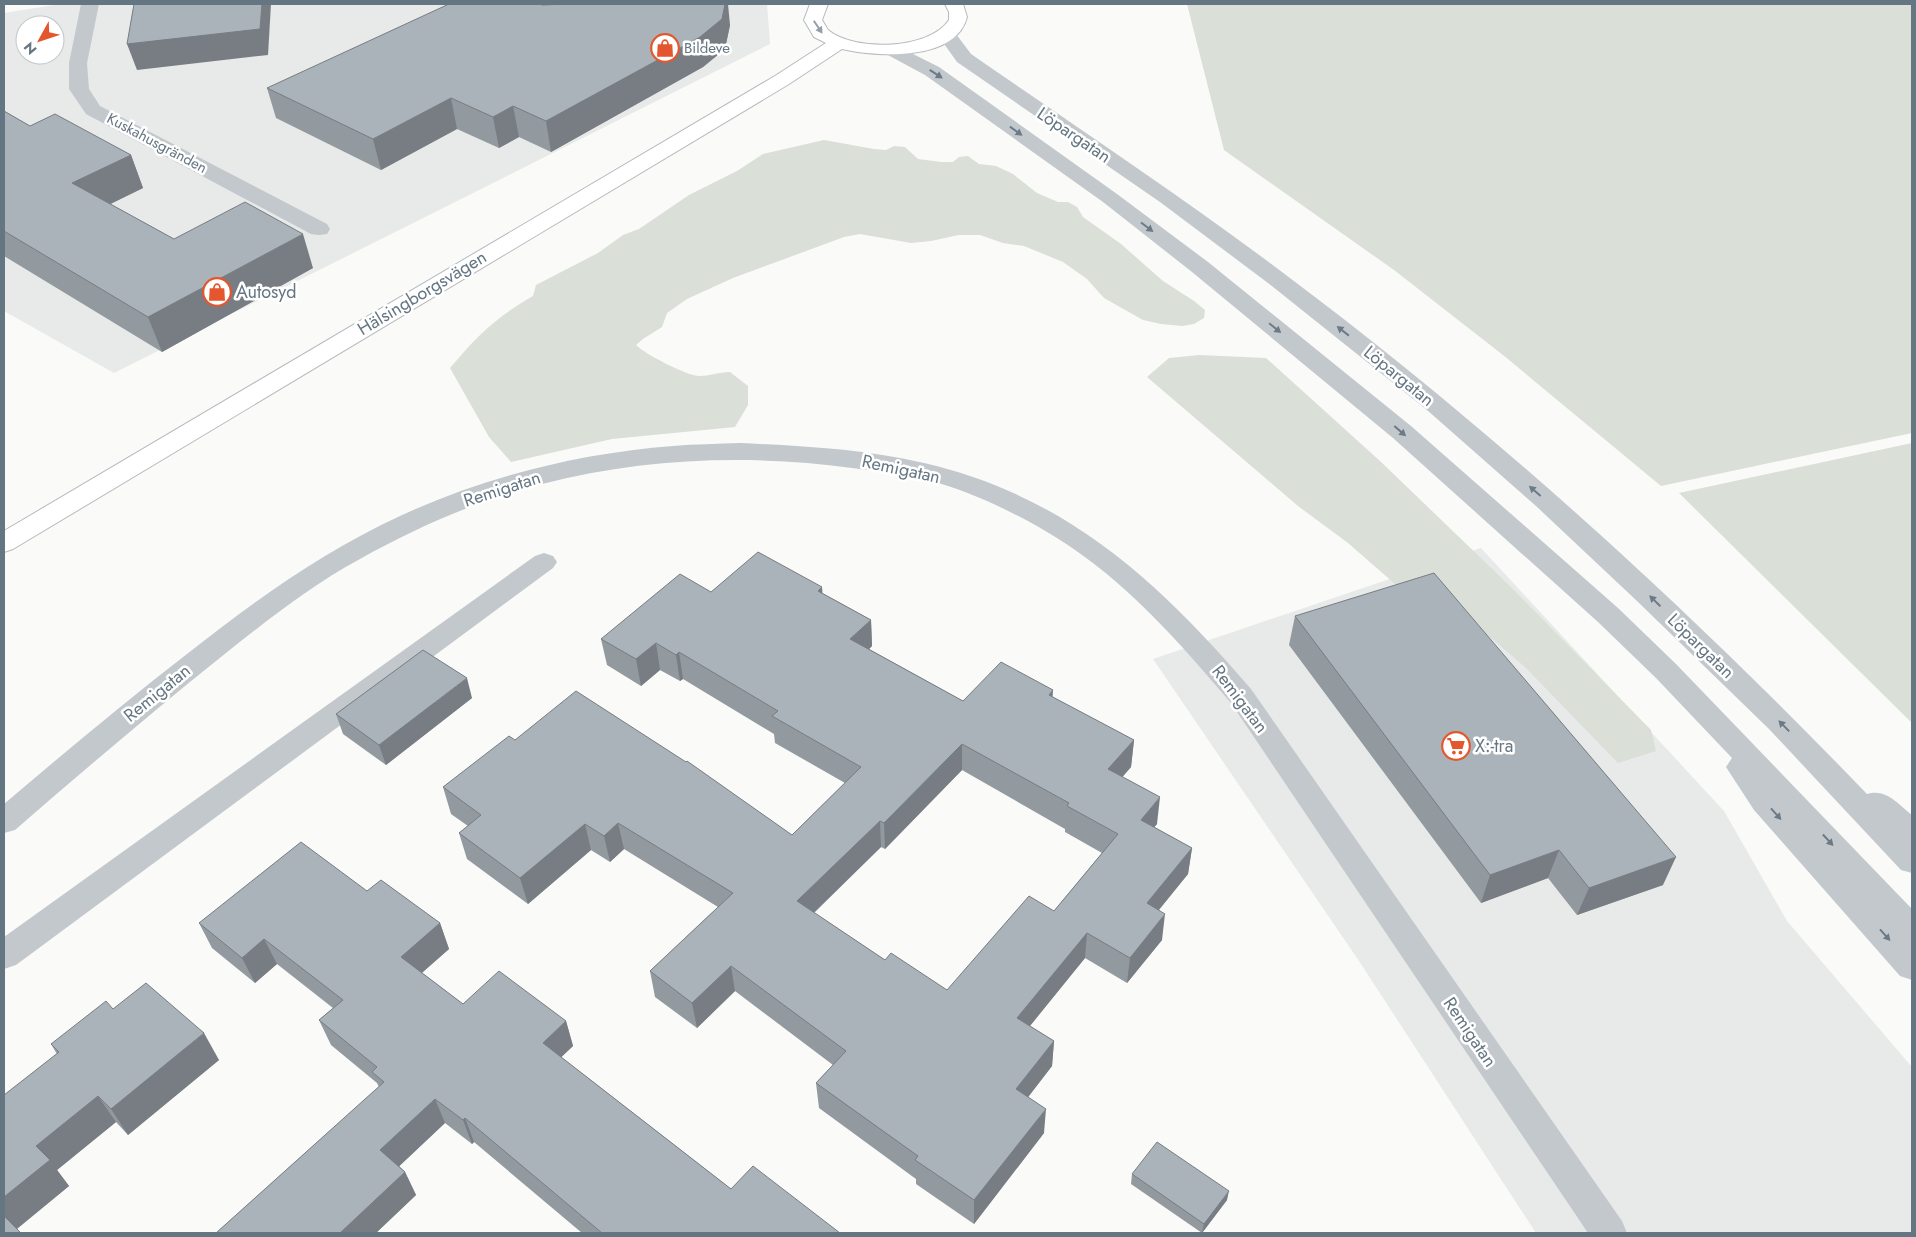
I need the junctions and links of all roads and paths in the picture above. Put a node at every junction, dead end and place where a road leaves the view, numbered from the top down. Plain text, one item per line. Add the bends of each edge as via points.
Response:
1 (90, 4) edge
2 (819, 4) edge
3 (954, 4) edge
4 (946, 34) junction
5 (838, 43) junction
6 (893, 50) junction
7 (319, 229) dead end
8 (4, 543) edge
9 (544, 562) dead end
10 (1698, 703) junction
11 (1818, 762) junction
12 (4, 821) edge
13 (1912, 832) edge
14 (1912, 861) edge
15 (1912, 930) edge
16 (4, 955) edge
17 (1912, 966) edge
18 (1608, 1233) edge

1 - 7 street, Kuskahusgränden via 78,63 79,89 93,110
2 -> 5 main road via 813,12 815,26
3 - 4 main road via 958,18
4 - 6 main road via 924,45
11 -> 4 street, Löpargatan via 1647,594 1436,405 1167,198 964,58
5 - 6 main road via 870,50
5 - 8 main road, Hälsingborgsvägen via 782,80
6 -> 10 street, Löpargatan via 932,71 1102,193 1298,346 1402,432 1608,615
9 - 16 street
10 -> 15 street, Löpargatan
10 -> 17 street, Löpargatan via 1765,802
11 - 13 street, Löpargatan
11 - 14 street, Löpargatan
12 - 18 street, Remigatan via 154,694 269,604 350,553 432,512 503,486 559,471 662,453 749,450 831,455 933,473 1041,517 1094,551 1142,588 1193,639 1241,696

